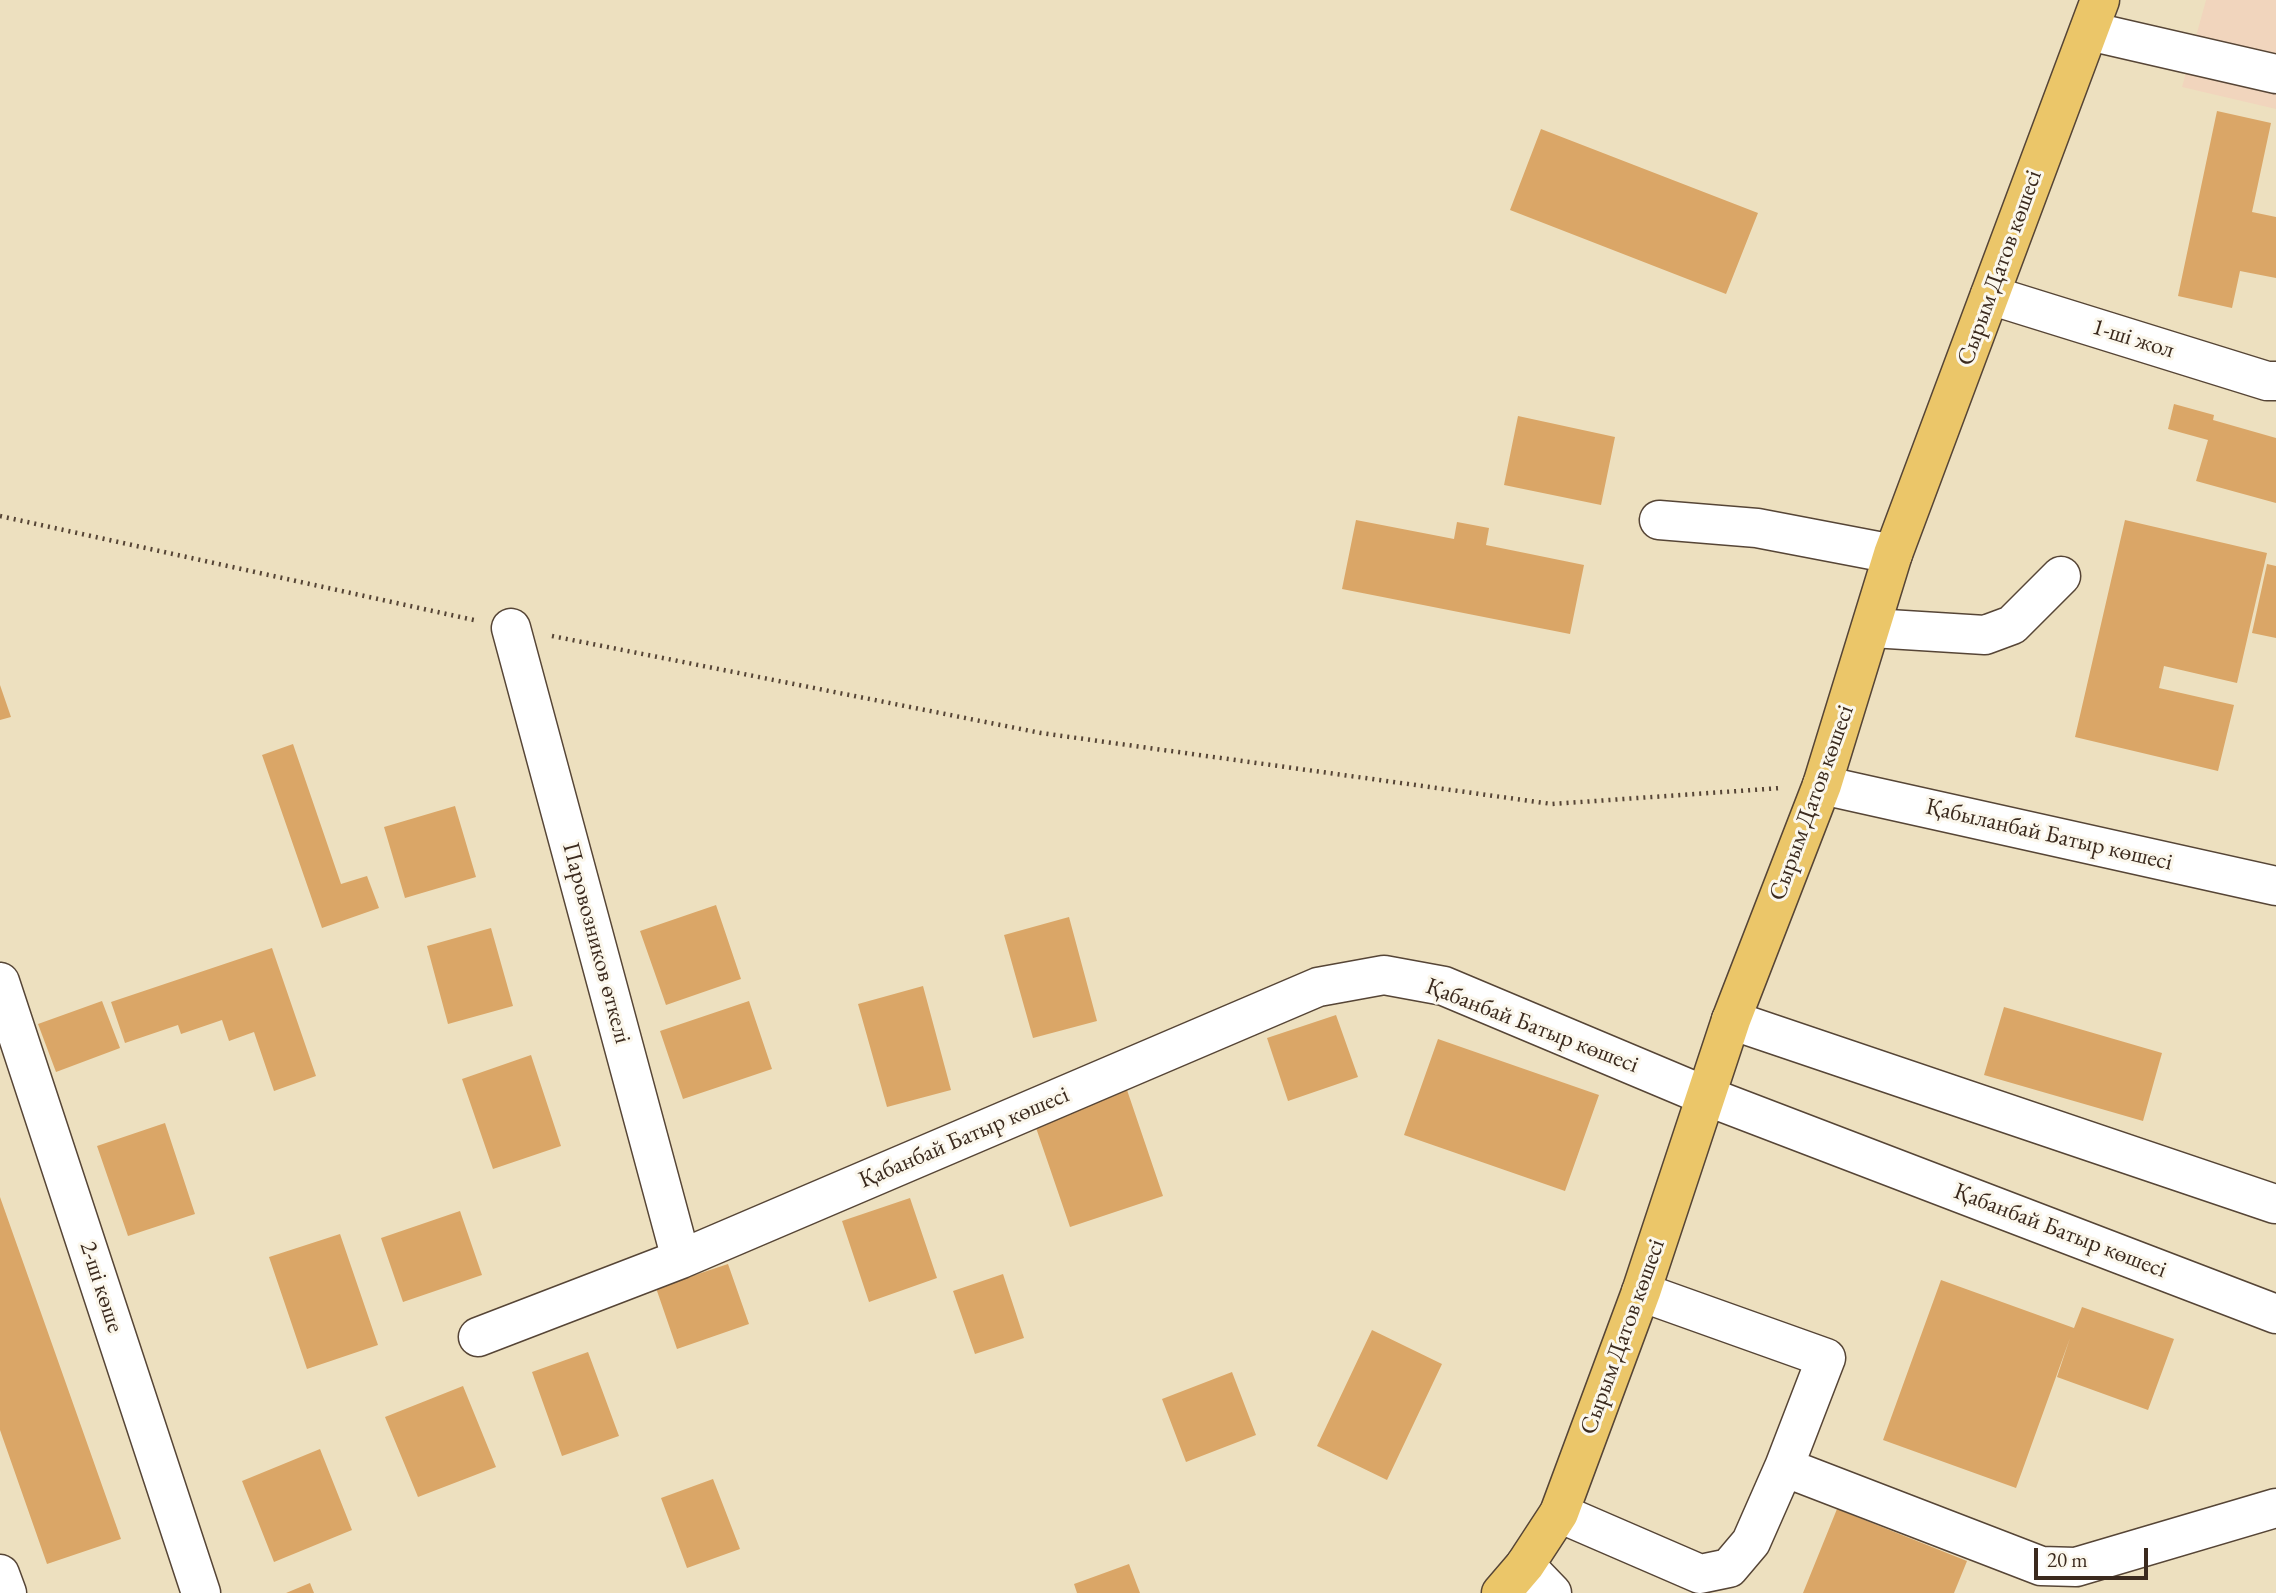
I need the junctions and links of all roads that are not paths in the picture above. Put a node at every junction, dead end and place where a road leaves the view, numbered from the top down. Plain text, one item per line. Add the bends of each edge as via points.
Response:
1 (2094, 15) edge
2 (2276, 74) edge
3 (1990, 295) junction
4 (2276, 382) edge
5 (1659, 520) dead end
6 (1893, 554) junction
7 (2061, 576) dead end
8 (511, 628) road end
9 (1872, 628) junction
10 (1822, 785) junction
11 (2276, 886) edge
12 (0, 982) edge
13 (1731, 1020) junction
14 (1706, 1096) junction
15 (2275, 1204) edge
16 (681, 1259) junction
17 (1641, 1292) junction
18 (2276, 1314) edge
19 (478, 1337) dead end
20 (1784, 1467) junction
21 (2276, 1508) edge
22 (1559, 1513) junction
23 (0, 1574) edge
24 (1513, 1579) edge
25 (193, 1591) edge
26 (7, 1593) edge
27 (1552, 1593) edge

1 - 2 street
1 - 3 main road, Сырым Датов көшесі
3 - 4 street, 1-ші жол
3 - 6 main road, Сырым Датов көшесі
5 - 6 street via 1757,527
6 - 9 main road, Сырым Датов көшесі
7 - 9 street via 2012,625 1985,635
8 - 16 street, Паровозников өткелі
9 - 10 main road, Сырым Датов көшесі
10 - 11 street, Қабыланбай Батыр көшесі
10 - 13 main road, Сырым Датов көшесі
12 - 25 street, 2-ші көше
13 - 14 main road, Сырым Датов көшесі
13 - 15 street
14 - 16 street, Қабанбай Батыр көшесі via 1444,986 1384,975 1318,986
14 - 17 main road, Сырым Датов көшесі
14 - 18 street, Қабанбай Батыр көшесі
16 - 19 street, Қабанбай Батыр көшесі
17 - 20 street via 1826,1358
17 - 22 main road, Сырым Датов көшесі
20 - 21 street via 2041,1566 2076,1567
20 - 22 street via 1751,1542 1729,1568 1700,1574
22 - 24 main road, Сырым Датов көшесі
23 - 26 street
24 - 27 street

